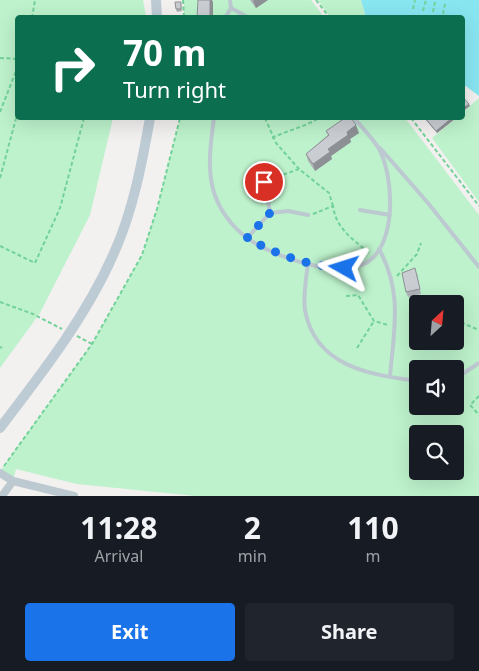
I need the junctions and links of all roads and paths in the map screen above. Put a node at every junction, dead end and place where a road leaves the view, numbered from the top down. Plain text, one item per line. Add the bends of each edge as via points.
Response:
1 (35, 0) edge
2 (156, 0) edge
3 (183, 0) edge
4 (230, 0) edge
5 (316, 0) edge
6 (415, 0) edge
7 (426, 0) edge
8 (435, 2) dead end
9 (445, 4) dead end
10 (231, 8) junction
11 (413, 9) dead end
12 (423, 10) dead end
13 (433, 12) dead end
14 (443, 14) dead end
15 (32, 15) edge
16 (157, 15) edge
17 (184, 15) edge
18 (227, 15) edge
19 (244, 15) edge
20 (328, 15) edge
21 (0, 58) edge
22 (15, 60) edge
23 (15, 74) edge
24 (0, 112) edge
25 (16, 120) edge
26 (83, 120) edge
27 (150, 120) edge
28 (179, 120) edge
29 (214, 120) edge
30 (265, 120) edge
31 (316, 120) edge
32 (356, 120) edge
33 (413, 120) edge
34 (272, 138) junction
35 (377, 146) junction
36 (299, 168) junction
37 (0, 177) edge
38 (264, 182) joint
39 (333, 206) junction
40 (479, 206) edge
41 (360, 210) dead end
42 (270, 213) junction
43 (308, 215) joint
44 (390, 215) junction
45 (247, 238) junction
46 (421, 244) dead end
47 (0, 246) edge
48 (379, 249) junction
49 (373, 256) junction
50 (308, 264) junction
51 (479, 267) edge
52 (392, 281) junction
53 (346, 296) dead end
54 (0, 302) edge
55 (374, 321) junction
56 (464, 324) edge
57 (395, 326) junction
58 (479, 330) edge
59 (70, 332) junction
60 (92, 344) junction
61 (357, 348) dead end
62 (479, 363) edge
63 (464, 373) edge
64 (390, 376) junction
65 (409, 379) edge
66 (479, 396) edge
67 (479, 415) edge
68 (0, 428) edge
69 (0, 472) edge
70 (14, 481) junction
71 (2, 496) edge
72 (74, 496) edge

1 - 15 path
2 - 16 street
3 - 17 path
4 - 10 lane
5 - 20 path
6 - 11 path
7 - 12 path
8 - 13 path
9 - 14 path
10 - 18 lane
10 - 19 lane
21 - 22 path
23 - 24 path
25 - 37 path
26 - 47 path via 60,208 35,263
27 - 59 street via 135,191 114,252
28 - 60 path via 142,255
29 - 45 lane via 210,168 213,190 228,219
30 - 34 path
31 - 34 path
32 - 35 lane
33 - 40 path
34 - 36 path
35 - 44 lane via 390,181
35 - 51 lane
36 - 38 path
36 - 39 path via 329,193
38 - 42 lane
39 - 43 path
39 - 49 path via 340,228
41 - 44 lane
42 - 43 lane via 288,211
42 - 45 lane
44 - 48 lane
45 - 50 lane
46 - 52 path
48 - 49 lane
48 - 52 lane
49 - 50 lane via 353,267
50 - 64 lane via 306,311 322,346 351,368
52 - 57 lane
53 - 55 path via 358,295
54 - 59 path
55 - 57 path
55 - 61 path
56 - 58 path
57 - 64 lane
59 - 60 path
59 - 68 street
60 - 69 path
62 - 63 lane
64 - 65 lane
66 - 67 path via 470,405
69 - 70 street
70 - 71 street
70 - 72 street

